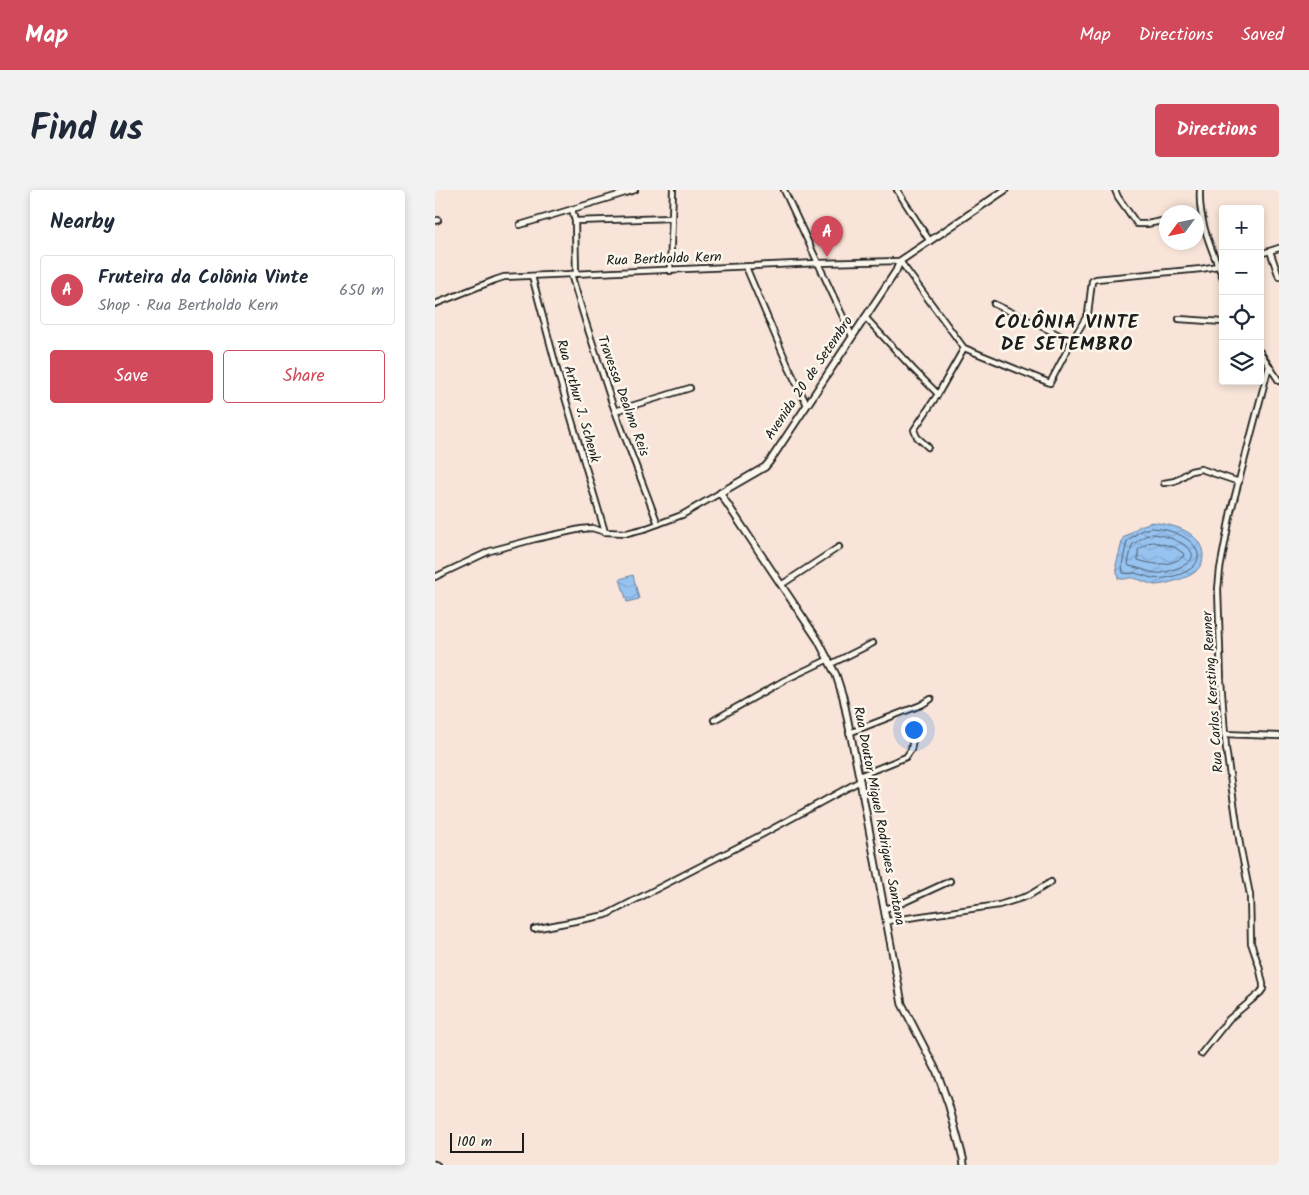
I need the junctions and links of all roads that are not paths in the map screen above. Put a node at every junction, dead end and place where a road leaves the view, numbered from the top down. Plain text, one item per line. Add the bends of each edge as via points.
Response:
1 (635, 190) edge
2 (673, 190) edge
3 (784, 190) edge
4 (897, 190) edge
5 (1005, 190) edge
6 (1115, 190) edge
7 (1200, 190) edge
8 (1199, 205) edge
9 (573, 209) junction
10 (672, 218) junction
11 (575, 221) junction
12 (1159, 222) edge
13 (520, 225) dead end
14 (1204, 226) edge
15 (929, 240) junction
16 (1279, 248) edge
17 (1270, 251) junction
18 (1264, 253) edge
19 (900, 261) junction
20 (1219, 261) edge
21 (818, 263) junction
22 (1219, 266) edge
23 (745, 267) junction
24 (670, 271) junction
25 (574, 274) junction
26 (532, 276) junction
27 (1279, 277) edge
28 (435, 304) edge
29 (994, 304) dead end
30 (865, 317) junction
31 (1179, 319) dead end
32 (1219, 322) edge
33 (852, 336) junction
34 (1072, 341) junction
35 (964, 348) junction
36 (1264, 358) edge
37 (1269, 366) junction
38 (1279, 381) edge
39 (690, 388) dead end
40 (938, 394) junction
41 (807, 405) junction
42 (615, 411) junction
43 (928, 447) dead end
44 (1239, 482) junction
45 (1164, 484) dead end
46 (720, 493) junction
47 (658, 524) junction
48 (605, 532) junction
49 (839, 547) dead end
50 (435, 577) edge
51 (781, 585) junction
52 (873, 643) dead end
53 (830, 662) junction
54 (931, 699) dead end
55 (714, 720) dead end
56 (849, 733) junction
57 (1224, 734) junction
58 (1279, 736) edge
59 (913, 739) dead end
60 (859, 779) junction
61 (949, 881) dead end
62 (1051, 882) dead end
63 (884, 909) junction
64 (887, 922) junction
65 (534, 930) dead end
66 (1201, 1054) dead end
67 (964, 1165) edge

1 - 9 street
2 - 10 street
3 - 21 street
4 - 15 street
5 - 15 street, Avenida 20 de Setembro
6 - 12 street via 1134,222 1141,225
7 - 8 street
9 - 11 street, Travessa Dealmo Reis
9 - 13 street
10 - 11 street
10 - 24 street
11 - 25 street, Travessa Dealmo Reis
14 - 20 street
15 - 19 street, Avenida 20 de Setembro
16 - 17 street
17 - 18 street
17 - 27 street
19 - 21 street, Rua Bertholdo Kern
19 - 30 street, Avenida 20 de Setembro
19 - 35 street
21 - 23 street, Rua Bertholdo Kern
21 - 33 street
22 - 34 street via 1098,279 1091,283 1088,314
23 - 24 street, Rua Bertholdo Kern
23 - 41 street
24 - 25 street, Rua Bertholdo Kern
25 - 26 street, Rua Bertholdo Kern
25 - 42 street, Travessa Dealmo Reis via 587,329
26 - 28 street, Rua Bertholdo Kern via 495,280
26 - 48 street, Rua Arthur J. Schenk
29 - 34 street
30 - 33 street, Avenida 20 de Setembro
30 - 40 street
31 - 32 street
33 - 41 street, Avenida 20 de Setembro
34 - 35 street via 1048,383
35 - 40 street
36 - 37 street
37 - 38 street
37 - 44 street, Rua Carlos Kersting Renner
39 - 42 street
40 - 43 street via 914,430
41 - 46 street, Avenida 20 de Setembro via 765,467
42 - 47 street, Travessa Dealmo Reis
44 - 45 street via 1196,469
44 - 57 street, Rua Carlos Kersting Renner via 1225,538 1219,590
46 - 47 street, Avenida 20 de Setembro via 682,515
46 - 51 street, Rua Doutor Miguel Rodrigues Santana
47 - 48 street, Avenida 20 de Setembro via 627,533
48 - 50 street, Avenida 20 de Setembro via 581,529 510,544
49 - 51 street
51 - 53 street, Rua Doutor Miguel Rodrigues Santana
52 - 53 street
53 - 55 street via 785,680
53 - 56 street, Rua Doutor Miguel Rodrigues Santana via 843,697
54 - 56 street
56 - 60 street, Rua Doutor Miguel Rodrigues Santana
57 - 58 street
57 - 66 street, Rua Carlos Kersting Renner via 1250,895 1251,943 1263,989 1229,1019
59 - 60 street via 906,757
60 - 63 street, Rua Doutor Miguel Rodrigues Santana
60 - 65 street via 761,835 606,915
61 - 63 street
62 - 64 street via 1028,896 999,905
63 - 64 street, Rua Doutor Miguel Rodrigues Santana
64 - 67 street, Rua Doutor Miguel Rodrigues Santana via 902,1004 937,1072

